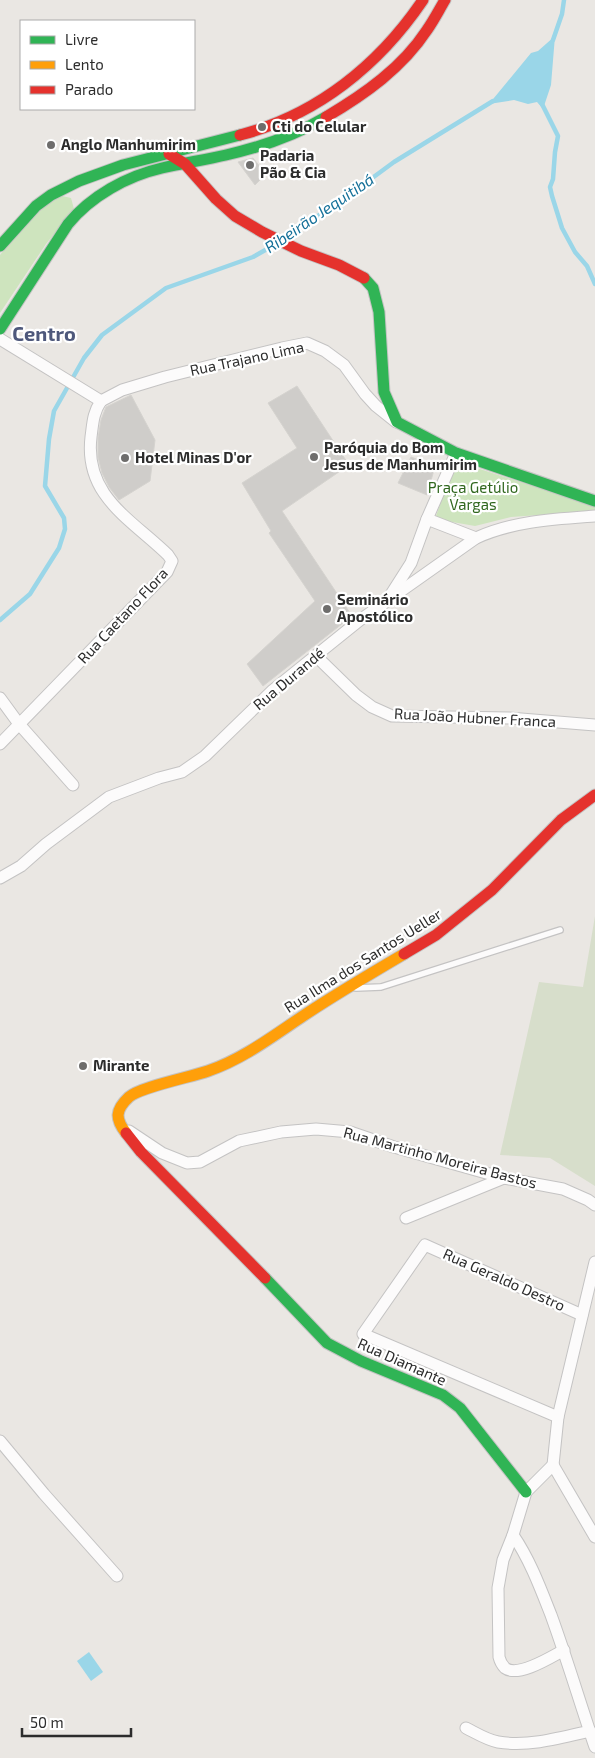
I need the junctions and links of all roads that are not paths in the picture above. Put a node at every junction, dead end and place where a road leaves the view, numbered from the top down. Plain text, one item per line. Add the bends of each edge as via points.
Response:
1 (423, 0) edge
2 (445, 0) edge
3 (370, 64) junction
4 (382, 80) junction
5 (168, 154) junction
6 (185, 164) junction
7 (60, 191) junction
8 (78, 213) junction
9 (0, 246) edge
10 (0, 329) edge
11 (0, 340) edge
12 (97, 398) junction
13 (397, 422) junction
14 (456, 453) junction
15 (595, 501) edge
16 (595, 516) edge
17 (427, 519) junction
18 (476, 538) junction
19 (387, 600) junction
20 (316, 656) junction
21 (0, 698) edge
22 (19, 724) junction
23 (595, 724) edge
24 (0, 744) edge
25 (73, 786) dead end
26 (595, 795) edge
27 (0, 878) edge
28 (560, 930) dead end
29 (346, 988) junction
30 (119, 1124) junction
31 (504, 1178) junction
32 (595, 1205) edge
33 (406, 1218) dead end
34 (595, 1262) edge
35 (582, 1315) junction
36 (558, 1417) junction
37 (0, 1441) edge
38 (553, 1465) junction
39 (526, 1492) junction
40 (513, 1535) junction
41 (595, 1537) edge
42 (117, 1576) dead end
43 (564, 1650) junction
44 (466, 1728) dead end
45 (590, 1732) junction
46 (595, 1747) edge

1 - 3 street
2 - 4 street via 404,58
3 - 4 street
3 - 5 street via 335,93 282,120
4 - 6 street via 344,108 272,143
5 - 6 street
5 - 7 street via 139,160
6 - 8 street via 119,184
6 - 13 street via 223,207 262,232 364,278 373,288 379,312 384,392
7 - 8 street via 67,191 76,198
7 - 9 street via 34,207
8 - 10 street via 54,244
11 - 12 street
12 - 13 street, Rua Trajano Lima via 165,377 307,343 344,365 376,406
12 - 22 street, Rua Caetano Flora via 90,443 97,482 108,501 172,561 168,572
13 - 14 street
14 - 15 street
14 - 17 street
16 - 18 street, Rua Durandé via 510,526
17 - 18 street
17 - 19 street via 411,563
18 - 19 street, Rua Durandé
19 - 20 street, Rua Durandé
20 - 23 street, Rua João Hubner Franca via 356,695 392,716 508,718
20 - 27 street, Rua Durandé via 273,690 205,756 182,772 109,797 21,866
21 - 22 street
22 - 24 street, Rua Caetano Flora
22 - 25 street
26 - 29 street, Rua Ilma dos Santos Ueller via 561,820 492,890 436,936
28 - 29 lane via 381,987
29 - 30 street, Rua Ilma dos Santos Ueller via 238,1059 130,1096 121,1106
30 - 31 street, Rua Martinho Moreira Bastos via 162,1153 187,1163 200,1162 239,1141 316,1129 350,1132
30 - 39 street, Rua Diamante via 141,1152 327,1343 442,1395 460,1408
31 - 32 street, Rua Martinho Moreira Bastos via 563,1189
31 - 33 street
34 - 35 street
35 - 36 street
35 - 36 street, Rua Geraldo Destro via 425,1246 363,1334
36 - 38 street
37 - 42 street
38 - 39 street
38 - 41 street
39 - 40 street
40 - 43 street via 538,1580
40 - 43 street via 503,1560 498,1588 499,1657 504,1667 511,1671 523,1670
43 - 45 street
44 - 45 street via 496,1742 516,1743
45 - 46 street

